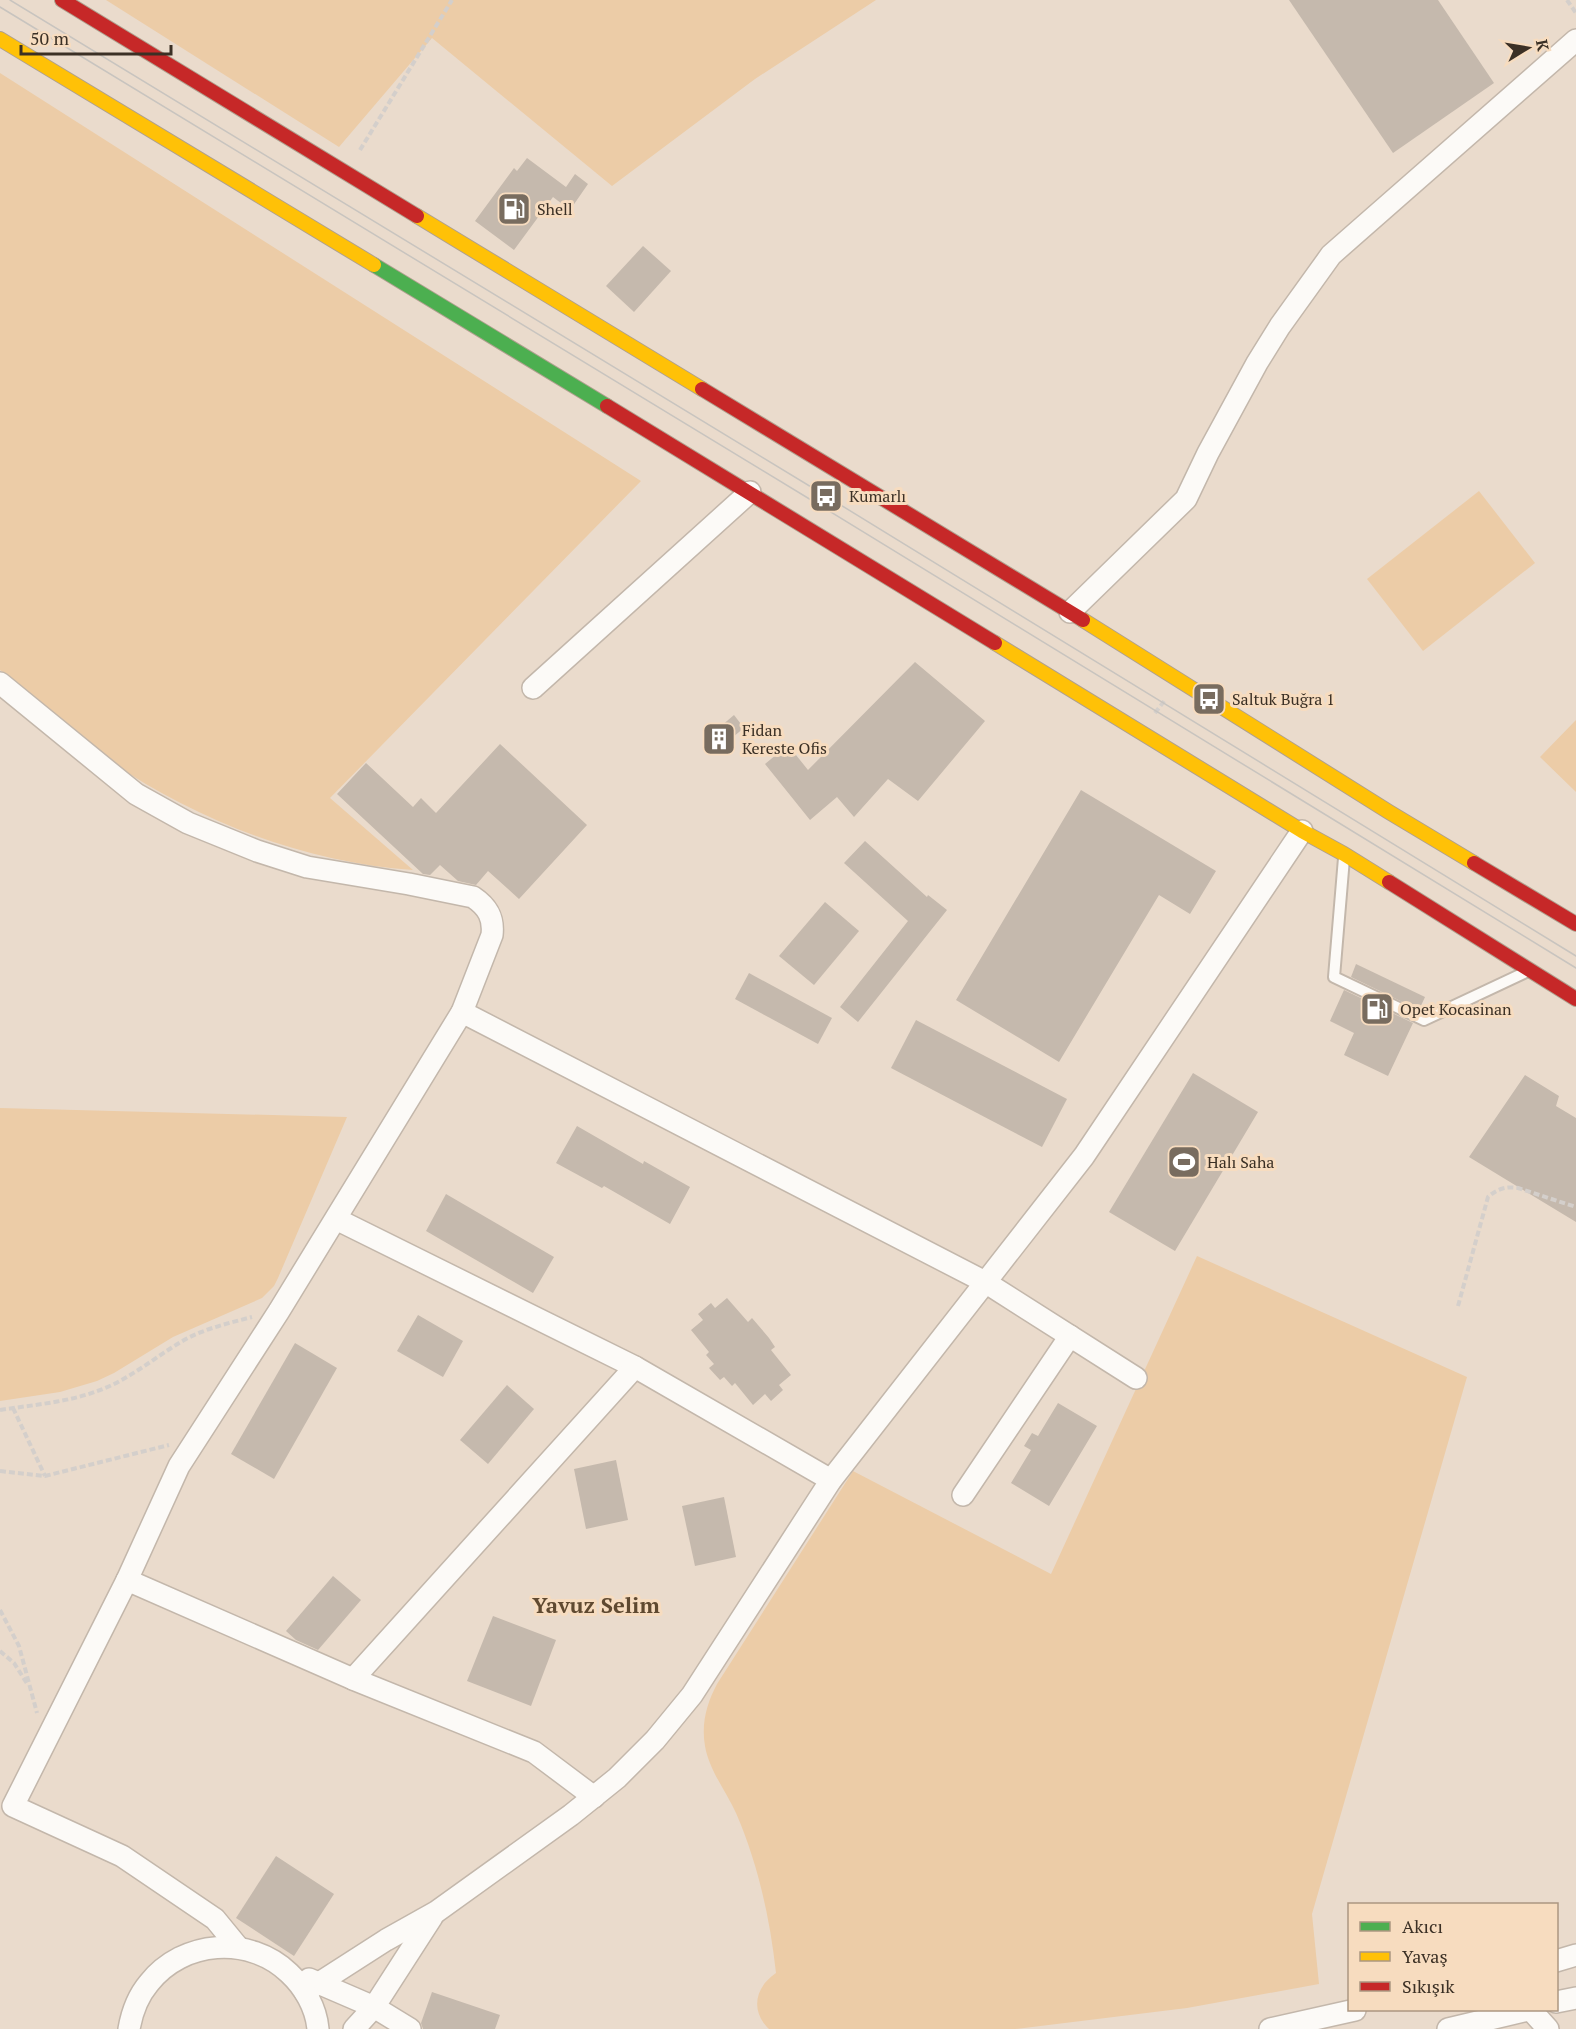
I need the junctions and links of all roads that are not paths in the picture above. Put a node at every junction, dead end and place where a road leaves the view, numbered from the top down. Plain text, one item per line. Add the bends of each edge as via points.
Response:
1 (62, 0) edge
2 (0, 39) edge
3 (1576, 40) edge
4 (750, 492) junction
5 (1071, 612) junction
6 (0, 683) edge
7 (533, 688) dead end
8 (1302, 831) junction
9 (1344, 854) junction
10 (1576, 924) edge
11 (1530, 971) junction
12 (1576, 999) edge
13 (462, 1012) junction
14 (336, 1219) junction
15 (985, 1282) junction
16 (1070, 1336) junction
17 (636, 1367) junction
18 (1136, 1378) dead end
19 (831, 1480) junction
20 (963, 1495) dead end
21 (127, 1580) junction
22 (354, 1679) junction
23 (594, 1797) junction
24 (436, 1912) junction
25 (238, 1947) junction
26 (1576, 1955) edge
27 (1558, 1961) edge
28 (312, 1988) junction
29 (1576, 1998) edge
30 (1558, 2002) edge
31 (374, 2007) junction
32 (1351, 2011) edge
33 (1525, 2011) edge
34 (1530, 2011) edge
35 (129, 2029) edge
36 (318, 2029) edge
37 (354, 2029) edge
38 (410, 2029) edge
39 (1270, 2029) edge
40 (1448, 2029) edge
41 (1548, 2029) edge

1 - 5 highway
2 - 4 highway
3 - 5 street via 1332,255 1257,363 1186,499
4 - 7 street
4 - 8 highway
5 - 10 highway via 1389,812
6 - 13 street via 136,794 188,823 307,867 463,894 482,903 491,918 492,935
8 - 9 highway
8 - 15 street via 1084,1156
9 - 11 highway
9 - 11 lane via 1334,977 1424,1020
11 - 12 highway
13 - 14 street
13 - 15 street
14 - 17 street
14 - 21 street via 179,1466
15 - 16 street
15 - 19 street
16 - 18 street
16 - 20 street
17 - 19 street
17 - 22 street
19 - 23 street via 692,1695 655,1740
21 - 22 street
21 - 25 street via 13,1806 122,1857 215,1919
22 - 23 street via 534,1752
23 - 24 street
24 - 28 street
24 - 31 street
25 - 28 street via 283,1967
25 - 35 street via 204,1948 166,1966 139,1997
26 - 27 street
28 - 31 street
28 - 36 street
29 - 30 street
31 - 37 street
31 - 38 street
32 - 39 street
33 - 40 street
34 - 41 street

